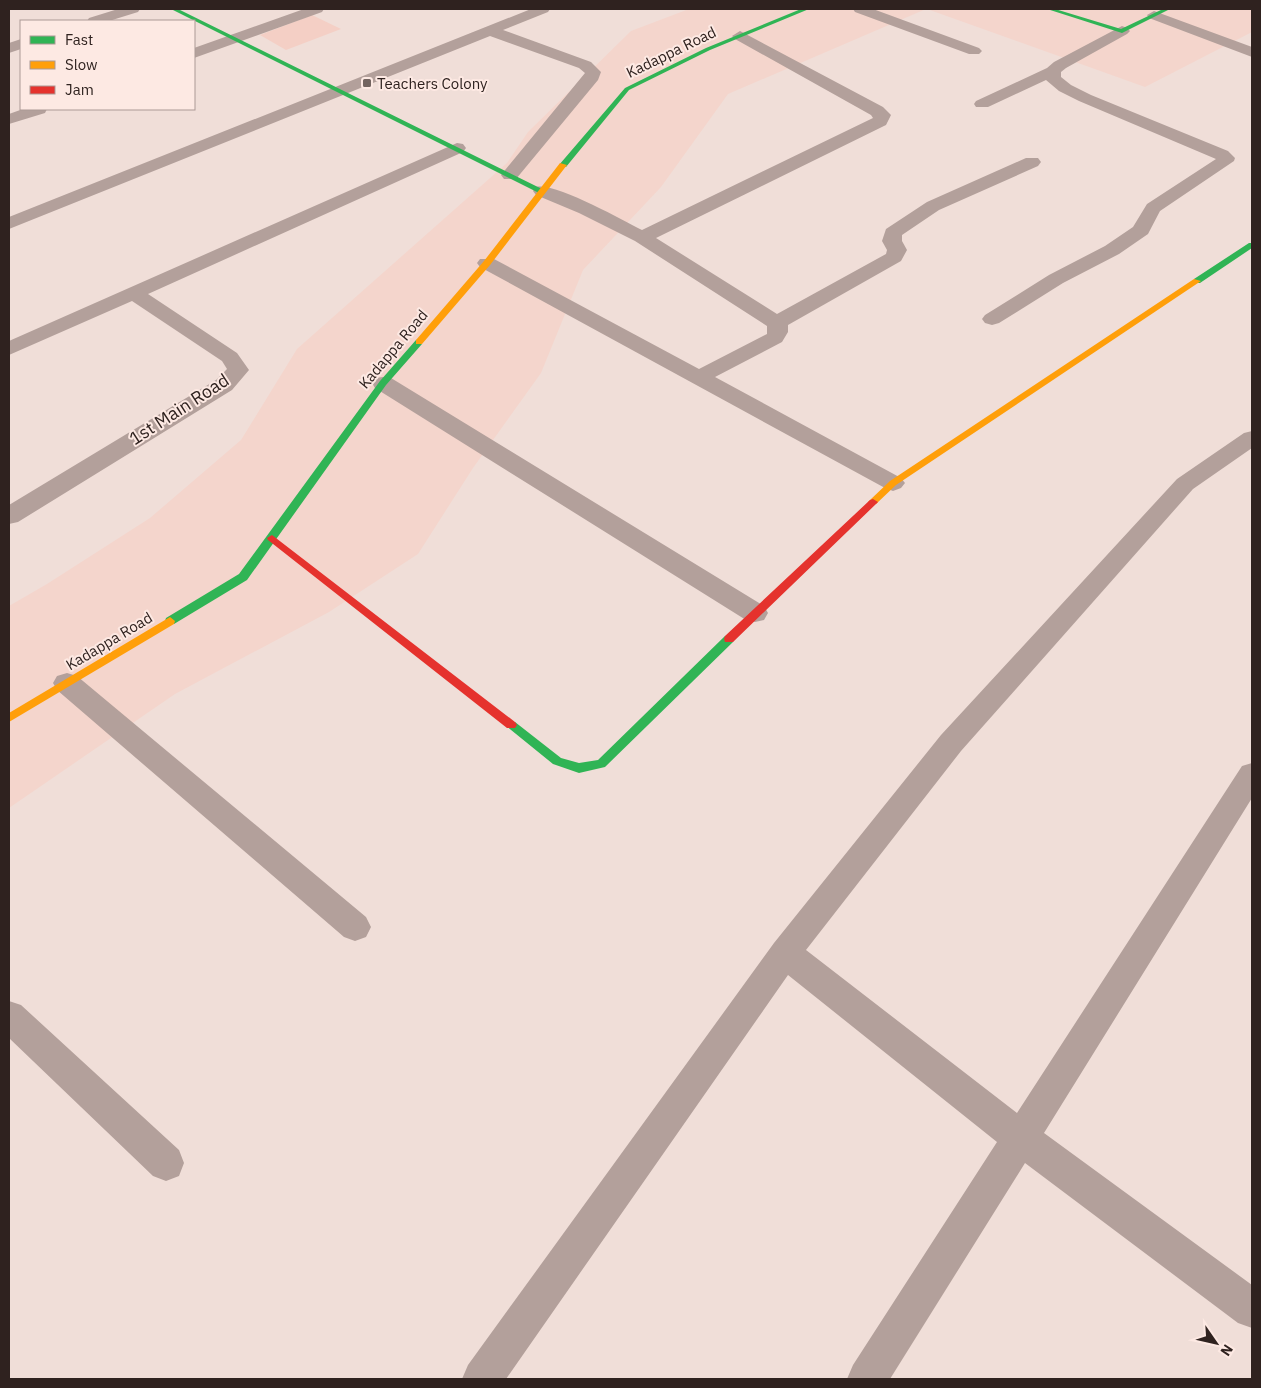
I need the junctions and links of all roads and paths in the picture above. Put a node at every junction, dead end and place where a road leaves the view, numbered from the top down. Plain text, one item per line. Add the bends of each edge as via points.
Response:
1 (133, 9) edge
2 (174, 9) edge
3 (317, 9) edge
4 (543, 9) edge
5 (806, 9) edge
6 (860, 9) edge
7 (1050, 9) edge
8 (1161, 12) edge
9 (97, 20) edge
10 (488, 30) junction
11 (1122, 30) junction
12 (740, 36) junction
13 (236, 38) junction
14 (974, 51) dead end
15 (1252, 52) edge
16 (195, 53) edge
17 (1052, 71) junction
18 (342, 91) junction
19 (982, 104) dead end
20 (36, 110) edge
21 (9, 120) edge
22 (457, 148) junction
23 (1032, 162) dead end
24 (510, 175) junction
25 (542, 191) junction
26 (9, 223) edge
27 (642, 237) junction
28 (1252, 245) edge
29 (487, 263) junction
30 (133, 293) junction
31 (992, 319) dead end
32 (777, 323) junction
33 (9, 349) edge
34 (699, 377) junction
35 (383, 383) junction
36 (1252, 438) edge
37 (893, 483) junction
38 (9, 516) edge
39 (272, 538) junction
40 (755, 613) junction
41 (67, 683) junction
42 (9, 718) edge
43 (1252, 774) edge
44 (355, 927) dead end
45 (785, 952) junction
46 (9, 1016) edge
47 (1022, 1139) junction
48 (166, 1162) dead end
49 (1252, 1309) edge
50 (482, 1379) edge
51 (867, 1379) edge

1 - 9 street
2 - 13 main road
3 - 13 street
4 - 10 street
5 - 12 main road, Kadappa Road
6 - 14 street
7 - 11 main road
8 - 11 main road
8 - 15 street
10 - 18 street
10 - 24 street via 585,65 593,72
11 - 17 street
12 - 25 main road, Kadappa Road via 627,89
12 - 27 street via 883,115 880,121
13 - 16 street
13 - 18 main road
17 - 19 street
17 - 31 street via 1053,78 1065,88 1226,158 1153,208 1141,230
18 - 22 main road
18 - 26 street
20 - 21 street
22 - 24 main road
22 - 30 street
23 - 32 street via 933,206 892,233 892,241 898,250 894,258
24 - 25 main road
25 - 27 street
25 - 29 main road, Kadappa Road
27 - 32 street
28 - 37 main road
29 - 34 street
29 - 35 main road, Kadappa Road
30 - 33 street
30 - 38 street, 1st Main Road via 230,357 238,370 224,385
32 - 34 street via 775,338
34 - 37 street
35 - 39 main road, Kadappa Road
35 - 40 street
36 - 45 street via 1185,484 951,744
37 - 40 main road
39 - 40 main road via 557,761 579,768 601,764
39 - 41 main road, Kadappa Road via 243,577
41 - 42 main road, Kadappa Road
41 - 44 street
43 - 47 street
45 - 47 street
45 - 50 street
46 - 48 street
47 - 49 street
47 - 51 street

